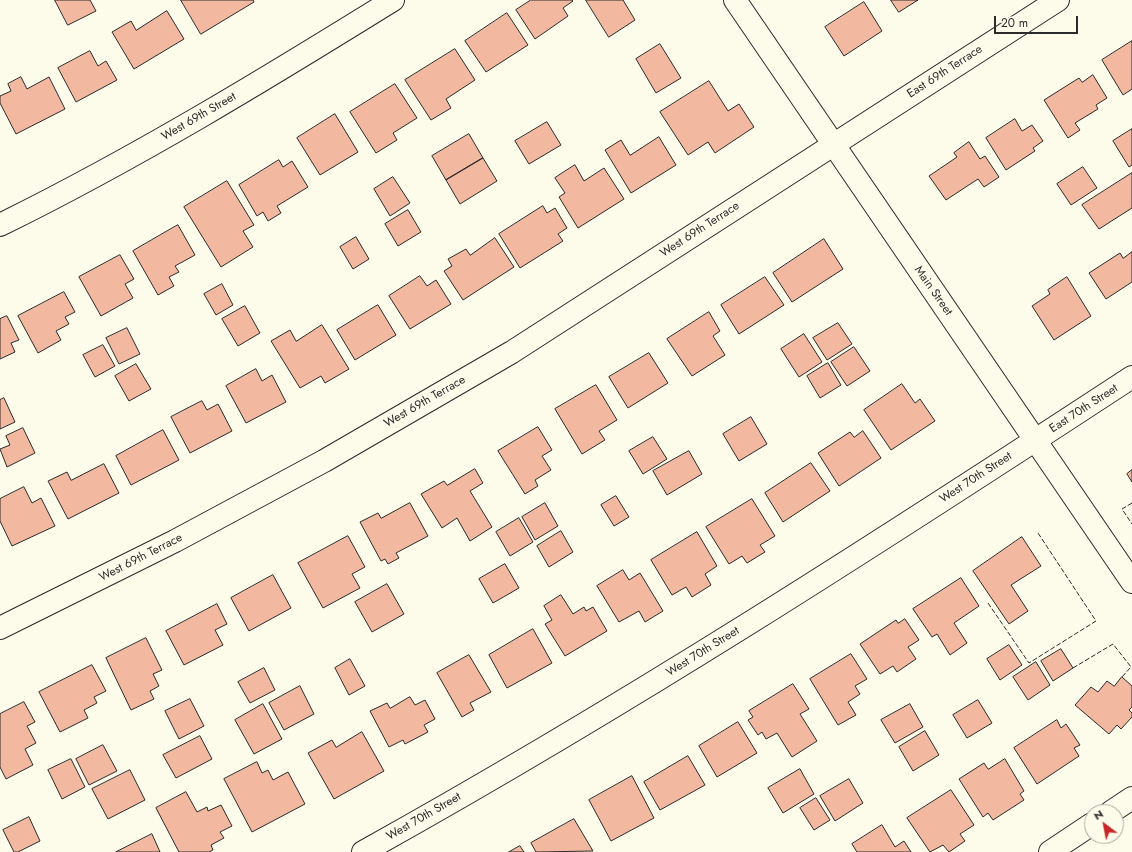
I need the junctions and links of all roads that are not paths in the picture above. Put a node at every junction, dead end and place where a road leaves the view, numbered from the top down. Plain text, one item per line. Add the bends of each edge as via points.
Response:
1 (393, 0) edge
2 (735, 0) edge
3 (1058, 0) edge
4 (833, 145) junction
5 (0, 225) edge
6 (1132, 377) edge
7 (1036, 440) junction
8 (1132, 582) edge
9 (0, 628) edge
10 (1132, 798) edge
11 (1123, 804) edge
12 (1084, 829) edge
13 (363, 852) edge
14 (1050, 852) edge

1 - 5 street, West 69th Street via 251,88 71,190
2 - 4 street, Main Street
3 - 4 street, East 69th Terrace
4 - 7 street, Main Street
4 - 9 street, West 69th Terrace via 512,352 324,461 175,542
6 - 7 street, East 70th Street
7 - 8 street, Main Street
7 - 13 street, West 70th Street via 609,709
10 - 11 street
12 - 14 street

